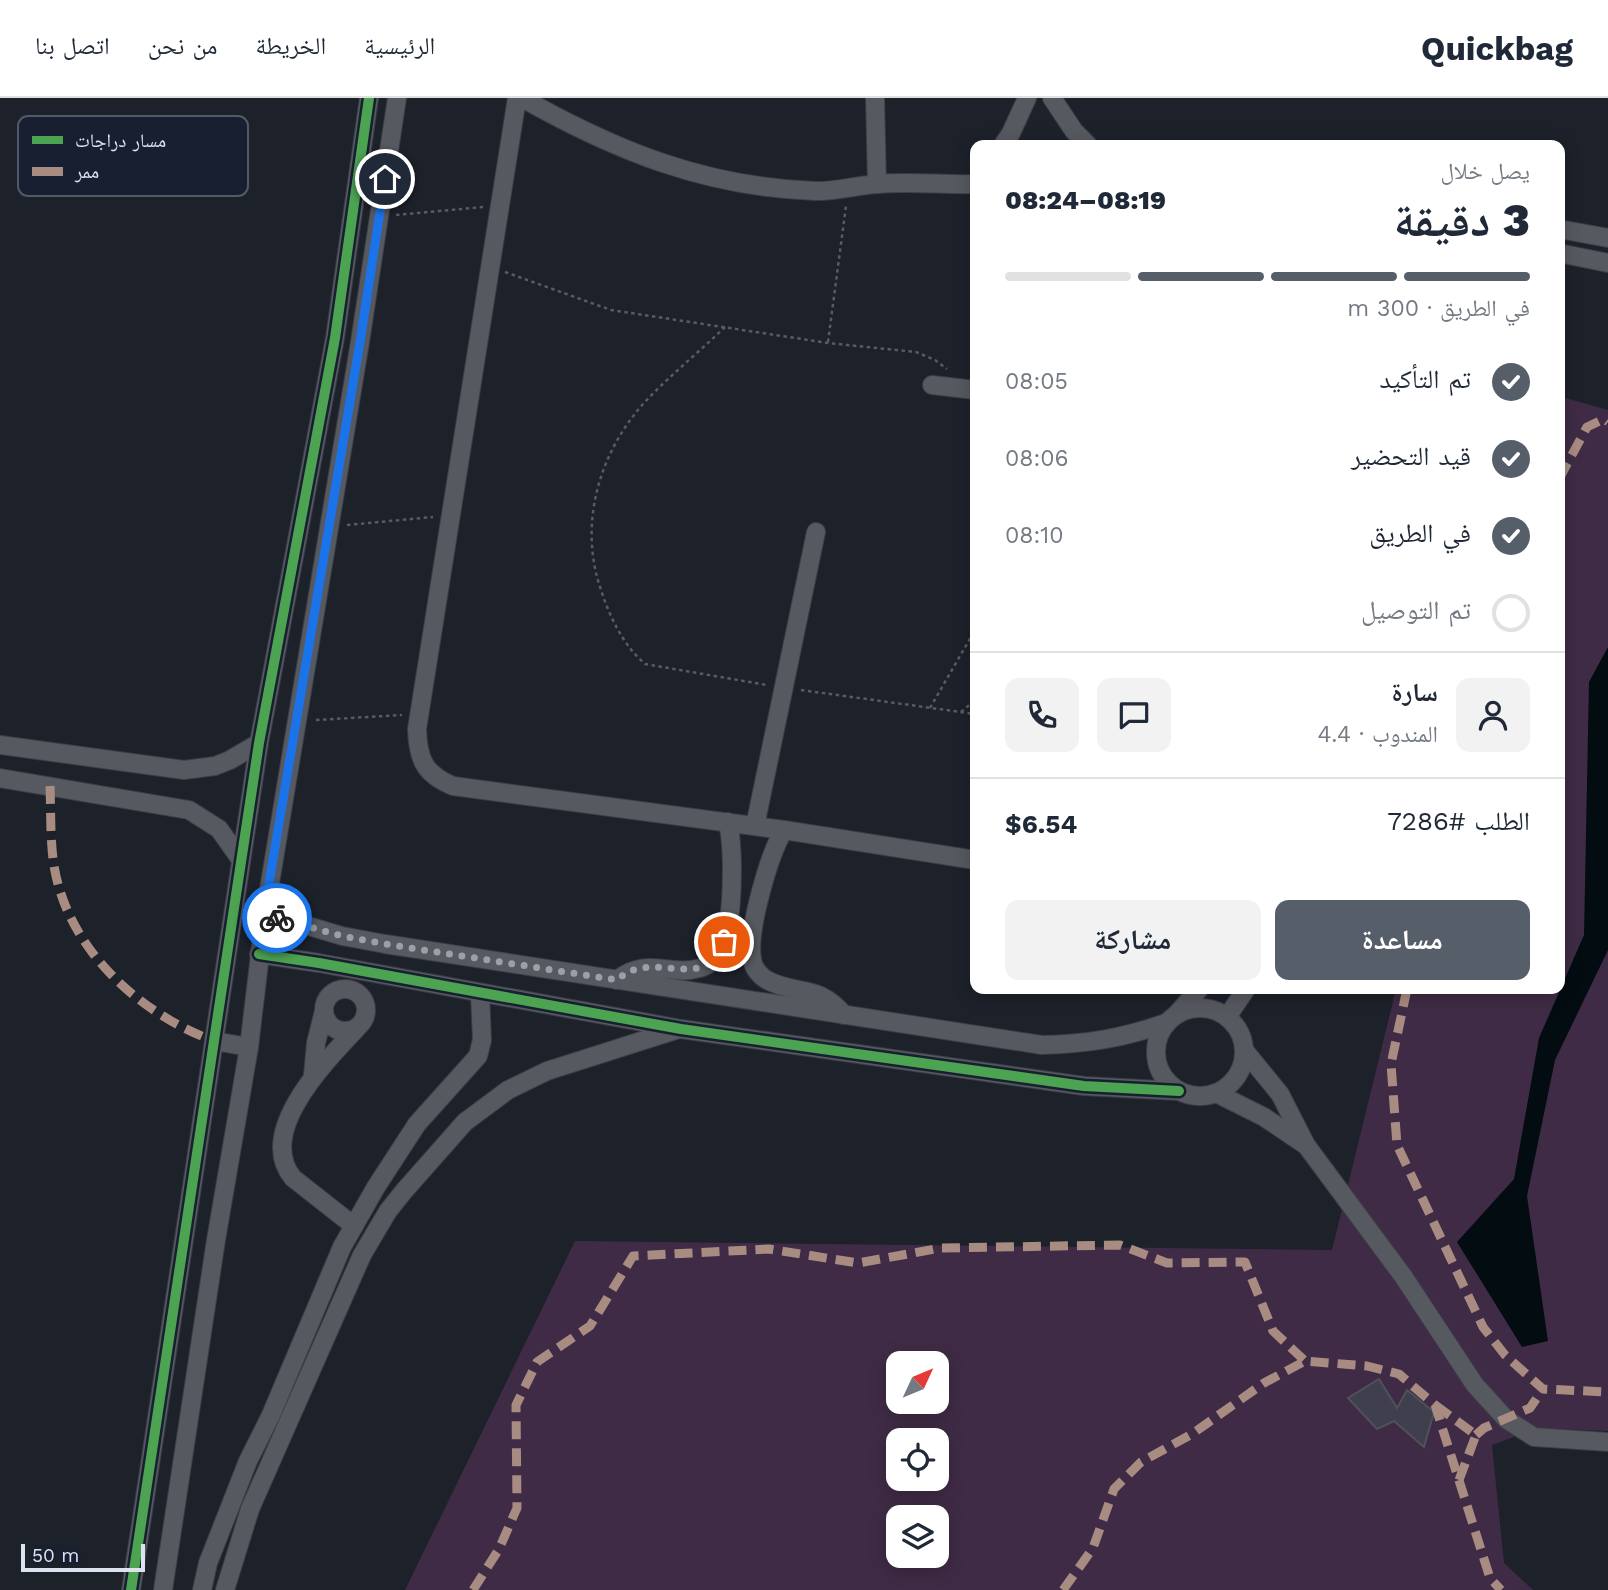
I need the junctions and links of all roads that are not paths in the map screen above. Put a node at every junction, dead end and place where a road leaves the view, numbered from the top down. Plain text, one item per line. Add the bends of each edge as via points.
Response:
1 (369, 98) edge
2 (397, 98) edge
3 (519, 98) edge
4 (875, 98) edge
5 (1027, 98) edge
6 (1052, 98) edge
7 (1007, 140) edge
8 (1083, 140) edge
9 (970, 183) edge
10 (877, 184) junction
11 (1565, 230) edge
12 (1608, 238) edge
13 (1565, 255) edge
14 (1608, 263) edge
15 (335, 338) junction
16 (360, 342) junction
17 (932, 385) dead end
18 (970, 389) edge
19 (816, 532) dead end
20 (259, 743) junction
21 (0, 745) edge
22 (0, 778) edge
23 (728, 822) junction
24 (755, 826) junction
25 (784, 830) junction
26 (970, 859) edge
27 (241, 860) junction
28 (733, 870) junction
29 (765, 872) junction
30 (264, 913) junction
31 (726, 930) junction
32 (754, 931) junction
33 (327, 932) junction
34 (364, 940) junction
35 (259, 954) junction
36 (319, 963) junction
37 (365, 972) junction
38 (617, 980) junction
39 (480, 994) junction
40 (1194, 994) edge
41 (1243, 994) edge
42 (324, 1011) junction
43 (844, 1015) junction
44 (1227, 1017) junction
45 (1171, 1019) junction
46 (356, 1028) junction
47 (681, 1029) junction
48 (214, 1041) junction
49 (249, 1047) junction
50 (1244, 1050) junction
51 (313, 1075) junction
52 (1179, 1091) junction
53 (1216, 1093) junction
54 (1306, 1145) junction
55 (369, 1200) junction
56 (388, 1211) junction
57 (354, 1226) junction
58 (1608, 1442) edge
59 (230, 1508) junction
60 (250, 1510) junction
61 (142, 1520) junction
62 (173, 1526) junction
63 (131, 1590) edge
64 (163, 1590) edge
65 (202, 1590) edge
66 (225, 1590) edge

1 - 15 street
2 - 16 street
3 - 10 street via 605,141 709,178 817,191
3 - 23 street via 417,748 436,779 453,786
4 - 10 street
5 - 7 street
6 - 8 street
9 - 10 street
11 - 12 street
13 - 14 street
15 - 16 street
15 - 20 street
16 - 30 street
17 - 18 street
19 - 24 street
20 - 21 street via 215,766 184,770
20 - 27 street
22 - 27 street via 190,810 219,829
23 - 24 street
23 - 28 street
24 - 25 street
25 - 26 street
25 - 29 street
27 - 48 street
28 - 29 street via 748,879
28 - 31 street
29 - 32 street
30 - 33 street
30 - 35 street
31 - 32 street via 740,924
31 - 38 street via 720,954 711,963 699,968 641,968
32 - 43 street via 751,957 759,974 827,998
33 - 34 street
33 - 36 street via 334,950
34 - 37 street
34 - 38 street
35 - 36 street
35 - 49 street
36 - 37 street
37 - 39 street
38 - 43 street
39 - 47 street
39 - 55 street via 478,1056 416,1124
40 - 45 street
41 - 44 street
42 - 46 street via 335,1029
42 - 46 street via 330,994 347,988 355,991 363,997 367,1014
42 - 51 street
43 - 45 street via 1042,1045 1116,1039
44 - 45 street via 1202,1008
44 - 50 street via 1239,1032
45 - 52 street via 1159,1034 1156,1060 1168,1083
46 - 51 street
47 - 52 street via 1084,1086
47 - 56 street via 547,1071 508,1090 465,1122
48 - 49 street
48 - 61 street
49 - 62 street
50 - 53 street via 1232,1083
50 - 54 street via 1280,1094
51 - 57 street via 291,1116 282,1158 293,1178
52 - 53 street via 1198,1096
53 - 54 street
54 - 58 street via 1403,1276 1475,1385 1506,1419 1534,1437
55 - 56 street
55 - 57 street
56 - 60 street via 362,1255
57 - 59 street
59 - 60 street
59 - 65 street
60 - 66 street
61 - 62 street
61 - 63 street
62 - 64 street

